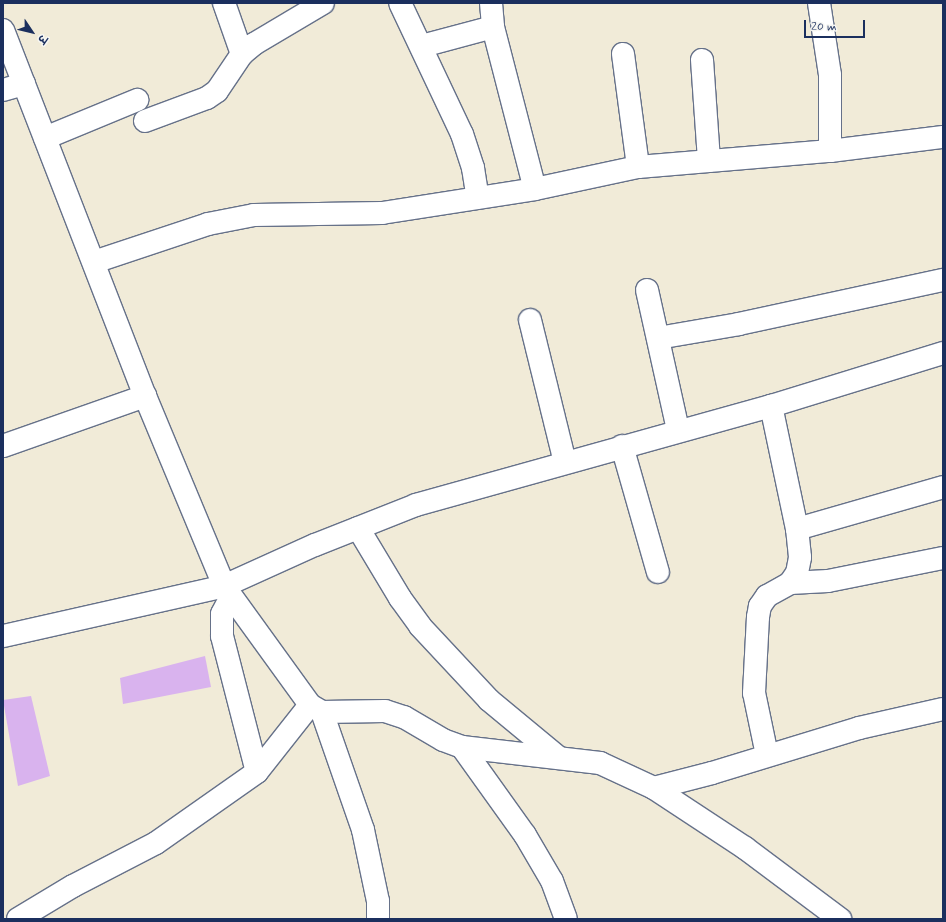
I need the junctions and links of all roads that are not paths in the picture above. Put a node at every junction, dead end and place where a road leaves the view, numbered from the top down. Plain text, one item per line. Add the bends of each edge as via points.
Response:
1 (224, 3) edge
2 (323, 3) edge
3 (400, 3) edge
4 (491, 3) edge
5 (819, 3) edge
6 (494, 27) junction
7 (3, 30) edge
8 (422, 46) junction
9 (242, 54) junction
10 (623, 54) dead end
11 (702, 60) dead end
12 (13, 87) edge
13 (137, 100) dead end
14 (145, 121) dead end
15 (943, 137) edge
16 (45, 138) junction
17 (830, 151) junction
18 (709, 161) junction
19 (638, 167) junction
20 (536, 189) junction
21 (478, 198) junction
22 (94, 262) junction
23 (943, 280) edge
24 (647, 290) dead end
25 (530, 320) dead end
26 (658, 338) junction
27 (943, 353) edge
28 (145, 396) junction
29 (771, 406) junction
30 (678, 430) junction
31 (3, 446) edge
32 (622, 446) junction
33 (565, 462) junction
34 (943, 486) edge
35 (358, 528) junction
36 (797, 529) junction
37 (943, 558) edge
38 (658, 572) dead end
39 (790, 583) junction
40 (227, 592) junction
41 (3, 636) edge
42 (316, 708) junction
43 (943, 709) edge
44 (462, 747) junction
45 (767, 755) junction
46 (559, 758) junction
47 (258, 772) junction
48 (654, 788) junction
49 (18, 919) edge
50 (378, 919) edge
51 (566, 919) edge
52 (840, 919) edge

1 - 9 street
2 - 9 street via 254,44
3 - 8 street
4 - 6 street
5 - 17 street via 830,75
6 - 8 street
6 - 20 street
7 - 12 street
8 - 21 street via 462,134 473,168
9 - 14 street via 212,94
10 - 19 street
11 - 18 street
12 - 16 street
13 - 16 street
15 - 17 street
16 - 22 street
17 - 18 street
18 - 19 street
19 - 20 street
20 - 21 street
21 - 22 street via 382,213 254,215 208,224
22 - 28 street
23 - 26 street via 763,320
24 - 26 street
25 - 33 street
26 - 30 street
27 - 29 street
28 - 31 street
28 - 40 street
29 - 30 street
29 - 36 street
30 - 32 street
32 - 33 street
32 - 38 street
33 - 35 street via 416,505
34 - 36 street
35 - 40 street
35 - 46 street via 420,626 489,700
36 - 39 street via 800,557 797,573
37 - 39 street via 926,559 828,581
39 - 45 street via 767,596 760,606 758,617 754,693
40 - 41 street
40 - 42 street
40 - 47 street via 222,614 222,636
42 - 44 street via 385,711 404,717 443,740
42 - 47 street
42 - 50 street via 363,830 378,901
43 - 45 street via 859,728
44 - 46 street
44 - 51 street via 525,835 552,881
45 - 48 street
46 - 48 street via 600,763
47 - 49 street via 156,843 73,886
48 - 52 street via 746,848

